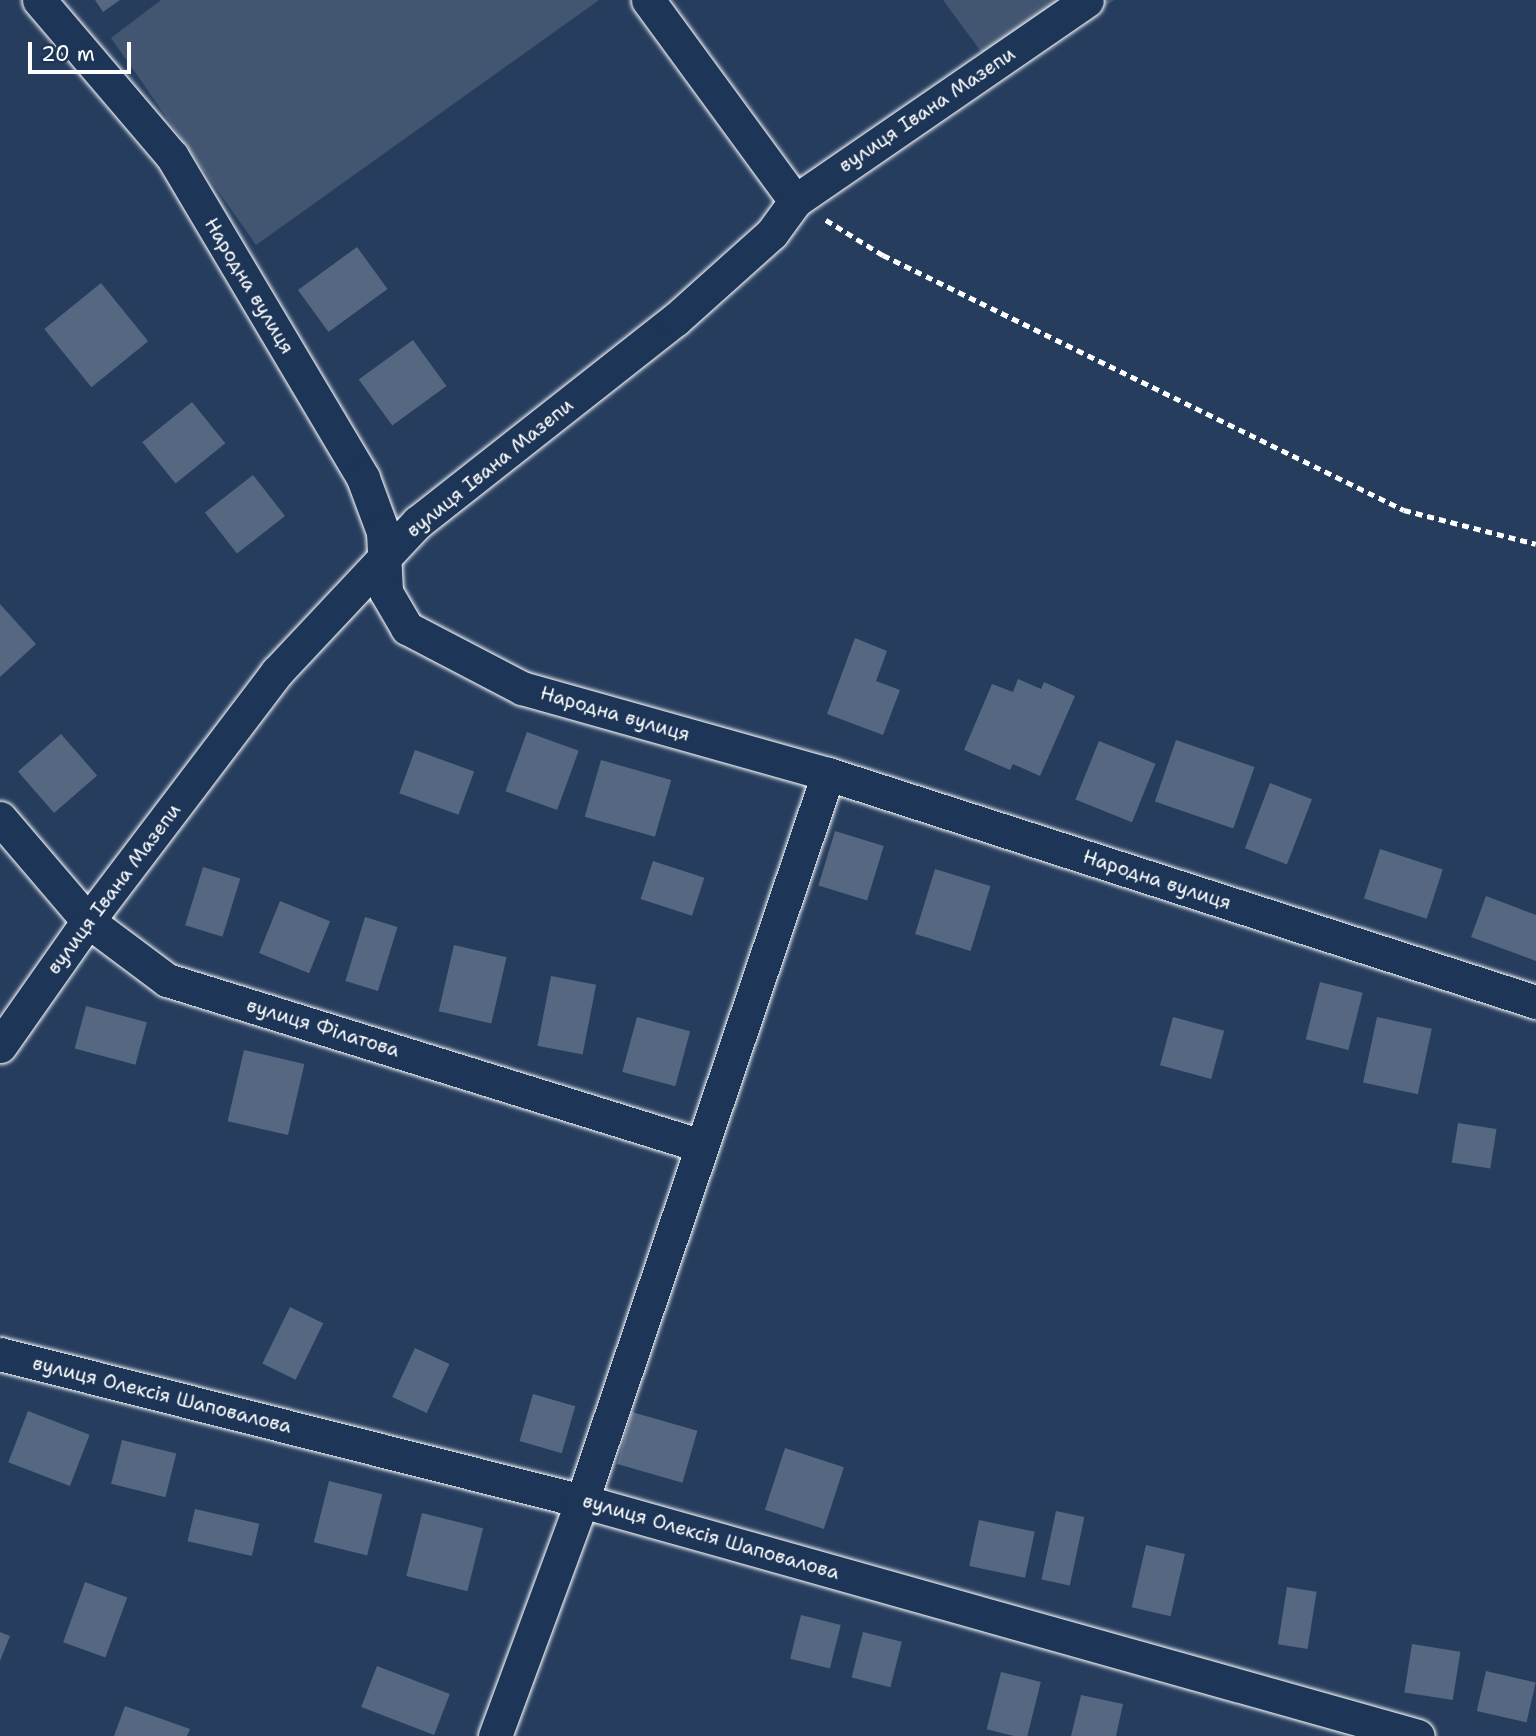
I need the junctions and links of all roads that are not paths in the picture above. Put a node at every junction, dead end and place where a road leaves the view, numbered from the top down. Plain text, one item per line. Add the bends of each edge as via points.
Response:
1 (39, 0) edge
2 (648, 0) edge
3 (1087, 0) edge
4 (795, 201) junction
5 (387, 554) junction
6 (828, 774) junction
7 (0, 818) edge
8 (88, 921) junction
9 (1536, 1002) edge
10 (0, 1046) edge
11 (702, 1146) junction
12 (0, 1354) edge
13 (582, 1501) junction
14 (495, 1736) edge
15 (1418, 1736) edge

1 - 5 street, Народна вулиця via 172,156 363,478
2 - 4 street
3 - 4 street, вулиця Івана Мазепи
4 - 5 street, вулиця Івана Мазепи via 772,233 675,320 418,522
5 - 6 street, Народна вулиця via 386,592 407,628 522,688
5 - 8 street, вулиця Івана Мазепи via 277,672
6 - 9 street, Народна вулиця
6 - 11 street
7 - 8 street, вулиця Філатова
8 - 10 street, вулиця Івана Мазепи
8 - 11 street, вулиця Філатова via 167,980
11 - 13 street
12 - 13 street, вулиця Олексія Шаповалова
13 - 14 street
13 - 15 street, вулиця Олексія Шаповалова

